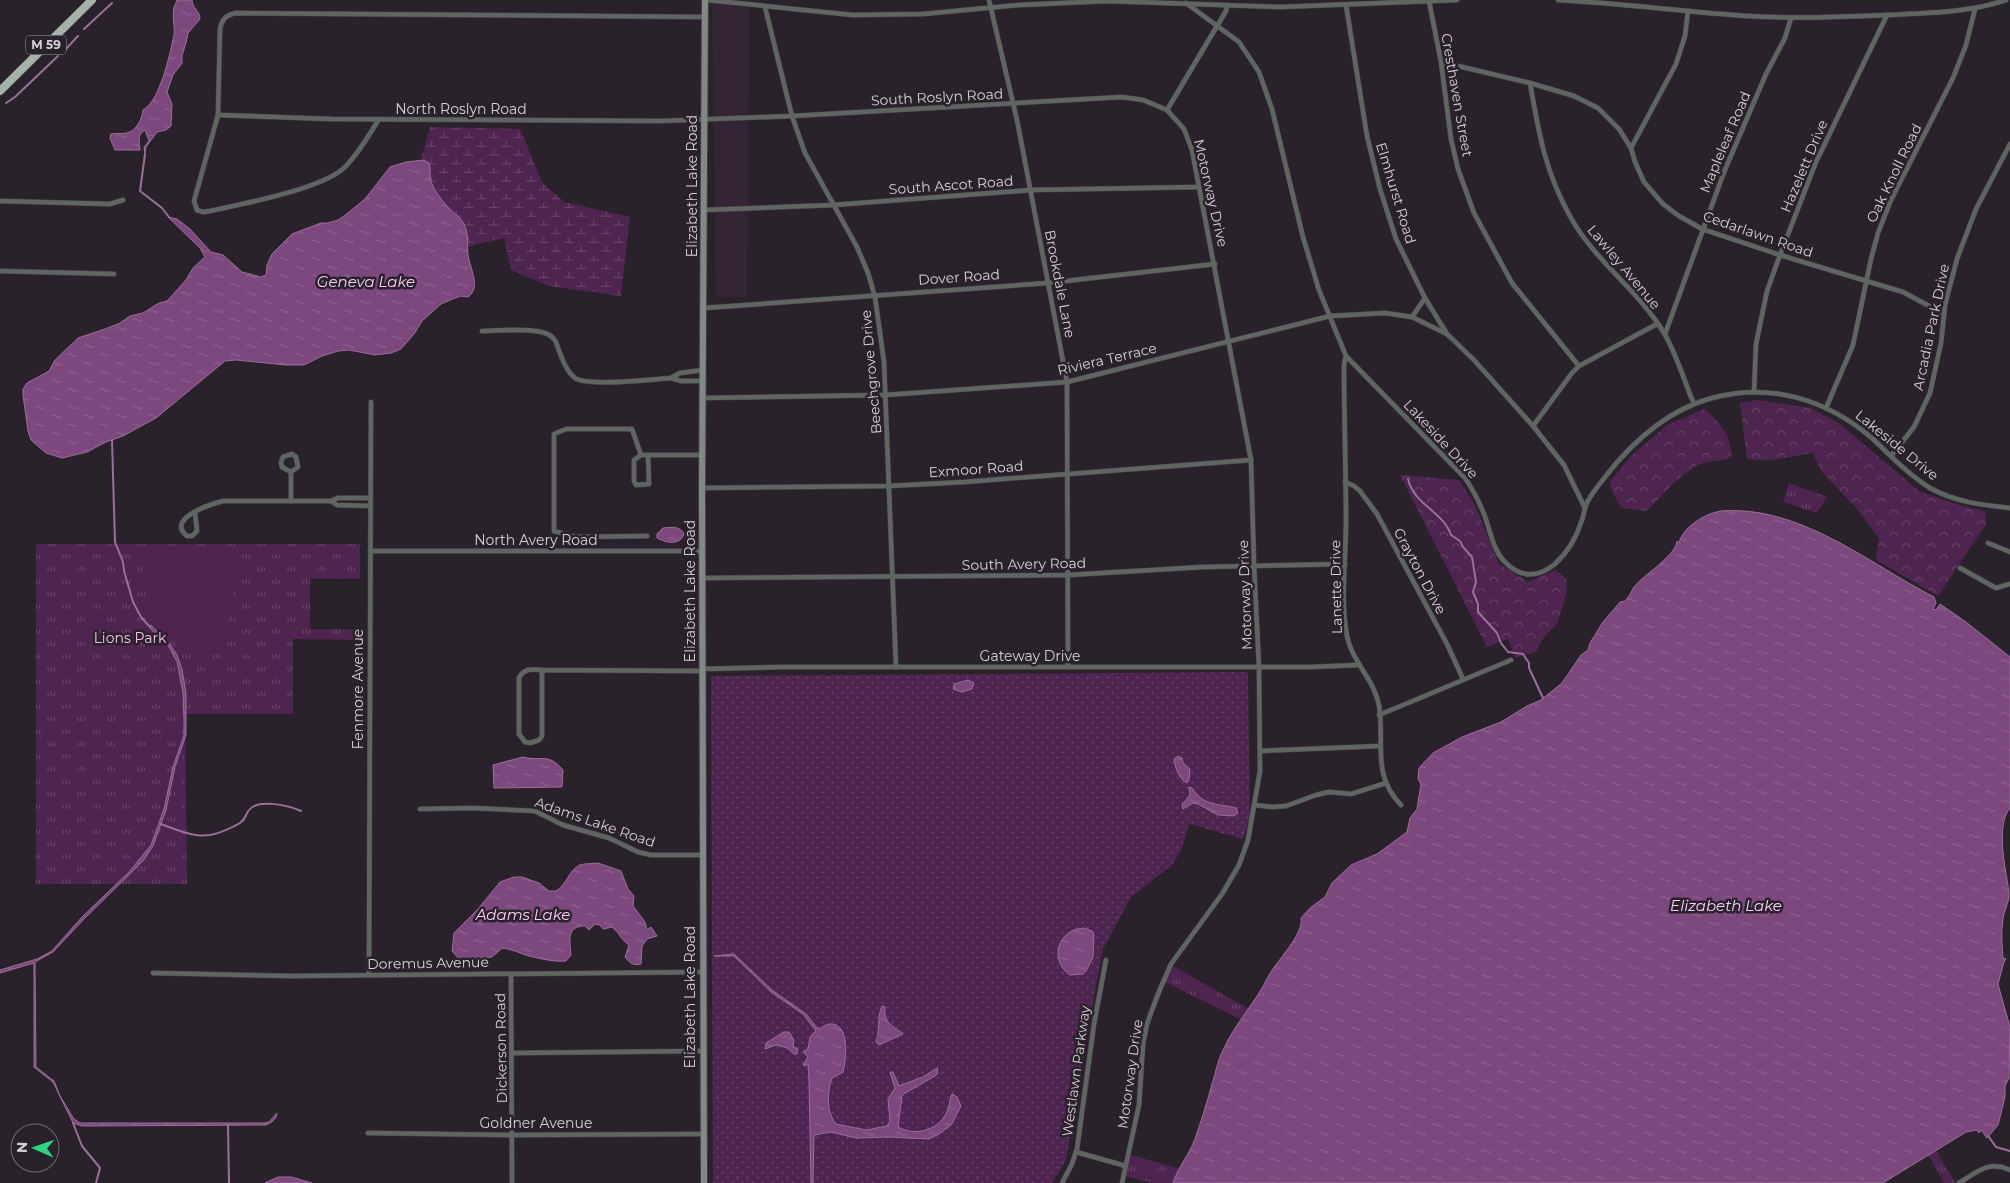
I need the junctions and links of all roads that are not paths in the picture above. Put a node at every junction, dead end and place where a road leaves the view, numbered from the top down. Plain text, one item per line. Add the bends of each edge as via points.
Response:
1 (92, 0) edge
2 (706, 0) edge
3 (989, 0) edge
4 (1457, 0) edge
5 (1558, 0) edge
6 (2006, 0) edge
7 (1429, 1) junction
8 (1186, 2) junction
9 (1227, 5) junction
10 (1346, 5) junction
11 (765, 7) junction
12 (990, 8) junction
13 (1975, 9) junction
14 (1688, 11) junction
15 (1887, 15) junction
16 (705, 17) junction
17 (1791, 18) junction
18 (1218, 25) junction
19 (1441, 62) junction
20 (1530, 83) junction
21 (0, 91) edge
22 (1014, 104) junction
23 (1168, 110) junction
24 (218, 115) junction
25 (792, 116) junction
26 (379, 119) junction
27 (705, 120) junction
28 (2010, 144) edge
29 (1631, 148) junction
30 (1200, 187) junction
31 (1031, 190) junction
32 (123, 200) dead end
33 (0, 201) edge
34 (833, 205) junction
35 (704, 210) junction
36 (1702, 229) junction
37 (1780, 255) junction
38 (1215, 264) junction
39 (0, 271) edge
40 (114, 274) dead end
41 (1867, 280) junction
42 (1048, 283) junction
43 (874, 294) junction
44 (1425, 298) junction
45 (704, 308) junction
46 (1944, 314) junction
47 (1330, 316) junction
48 (1412, 317) junction
49 (1657, 324) junction
50 (482, 331) dead end
51 (1448, 334) junction
52 (1665, 334) junction
53 (1229, 341) junction
54 (1346, 356) junction
55 (1579, 366) junction
56 (703, 370) junction
57 (671, 378) junction
58 (703, 381) junction
59 (1067, 382) junction
60 (1754, 392) junction
61 (885, 395) junction
62 (702, 398) junction
63 (371, 402) dead end
64 (1694, 404) junction
65 (1826, 408) junction
66 (1533, 426) junction
67 (641, 454) junction
68 (702, 454) junction
69 (648, 455) junction
70 (1891, 456) junction
71 (1251, 460) junction
72 (291, 472) dead end
73 (1068, 473) junction
74 (1345, 482) junction
75 (889, 486) junction
76 (702, 488) junction
77 (348, 498) junction
78 (370, 498) junction
79 (291, 501) junction
80 (331, 501) junction
81 (348, 505) junction
82 (370, 506) junction
83 (1585, 508) junction
84 (2010, 508) edge
85 (195, 513) junction
86 (647, 536) dead end
87 (1988, 543) dead end
88 (370, 551) junction
89 (702, 551) junction
90 (2010, 552) edge
91 (1345, 564) junction
92 (1254, 566) junction
93 (1960, 568) dead end
94 (1068, 576) junction
95 (893, 577) junction
96 (702, 578) junction
97 (2010, 584) edge
98 (1511, 660) dead end
99 (1358, 665) junction
100 (896, 667) junction
101 (1068, 667) junction
102 (1259, 667) junction
103 (542, 670) junction
104 (702, 670) junction
105 (1463, 679) junction
106 (1379, 715) junction
107 (1380, 746) junction
108 (1260, 751) junction
109 (1386, 783) junction
110 (1255, 805) junction
111 (1402, 805) dead end
112 (420, 809) dead end
113 (702, 855) junction
114 (1106, 960) dead end
115 (702, 972) junction
116 (153, 973) dead end
117 (511, 974) junction
118 (370, 975) junction
119 (702, 1051) junction
120 (513, 1053) junction
121 (368, 1133) dead end
122 (703, 1134) junction
123 (512, 1135) junction
124 (1076, 1152) junction
125 (1126, 1166) junction
126 (2010, 1170) edge
127 (512, 1183) edge
128 (704, 1183) edge
129 (1062, 1183) edge
130 (1122, 1183) edge
131 (1959, 1183) edge

1 - 21 highway, M 59
2 - 11 street
2 - 16 main road, Elizabeth Lake Road
3 - 12 street, Brookdale Lane
4 - 7 street
5 - 14 street
6 - 13 street
7 - 10 street
7 - 19 street, Cresthaven Street
8 - 9 street
8 - 12 street via 1107,1
8 - 18 street, Lakeside Drive
9 - 10 street
9 - 18 street
10 - 44 street, Elmhurst Road via 1367,136 1380,189 1396,239
11 - 12 street via 853,15 923,14
11 - 25 street, Beechgrove Drive
12 - 22 street, Brookdale Lane
13 - 15 street
13 - 41 street, Oak Knoll Road via 1953,78 1891,200 1878,233
14 - 17 street
14 - 29 street via 1676,64
15 - 17 street
15 - 37 street, Hazelett Drive via 1816,162
16 - 24 street via 236,13 227,15 220,29
16 - 27 main road, Elizabeth Lake Road
17 - 36 street, Mapleleaf Road
18 - 23 street
18 - 47 street, Lakeside Drive via 1239,42 1259,72 1272,109 1303,237
19 - 20 street, Cedarlawn Road
19 - 55 street, Cresthaven Street via 1458,169 1474,213 1512,283
20 - 29 street, Cedarlawn Road via 1574,96 1598,108 1619,129
20 - 49 street, Lawley Avenue via 1548,169 1571,218 1589,245
22 - 23 street, South Roslyn Road via 1122,97 1142,100
22 - 25 street, South Roslyn Road
22 - 31 street, Brookdale Lane
23 - 30 street, Motorway Drive via 1184,129
24 - 26 street, North Roslyn Road
24 - 26 street via 194,201 197,210 202,212 259,200 323,181 344,168
25 - 27 street, South Roslyn Road
25 - 34 street, Beechgrove Drive via 805,153
26 - 27 street, North Roslyn Road
27 - 35 main road, Elizabeth Lake Road
28 - 46 street, Arcadia Park Drive via 1973,218 1957,259
29 - 36 street, Cedarlawn Road via 1644,182 1663,204
30 - 31 street, South Ascot Road
30 - 38 street, Motorway Drive
31 - 34 street, South Ascot Road
31 - 42 street, Brookdale Lane
32 - 33 street via 110,204
34 - 35 street, South Ascot Road
34 - 43 street, Beechgrove Drive via 857,247
35 - 45 main road, Elizabeth Lake Road
36 - 37 street, Cedarlawn Road
36 - 52 street, Mapleleaf Road
37 - 41 street, Cedarlawn Road
37 - 60 street, Hazelett Drive via 1756,344
38 - 42 street, Dover Road
38 - 53 street, Motorway Drive
39 - 40 street
41 - 46 street, Cedarlawn Road via 1903,292
41 - 65 street, Oak Knoll Road via 1853,345
42 - 43 street, Dover Road
42 - 59 street, Brookdale Lane
43 - 45 street, Dover Road
43 - 61 street, Beechgrove Drive
44 - 48 street
44 - 51 street, Elmhurst Road
45 - 56 main road, Elizabeth Lake Road
46 - 70 street, Arcadia Park Drive via 1930,394 1914,427
47 - 48 street, Riviera Terrace via 1386,313
47 - 53 street, Riviera Terrace
47 - 54 street, Lakeside Drive
48 - 51 street, Riviera Terrace
49 - 52 street, Lawley Avenue
49 - 55 street
50 - 57 street via 544,332 553,337 565,366 575,378 584,381
51 - 66 street, Elmhurst Road
52 - 64 street, Lawley Avenue
53 - 59 street, Riviera Terrace
53 - 71 street, Motorway Drive
54 - 74 street, Lanette Drive
54 - 83 street, Lakeside Drive via 1464,478 1475,493 1498,554 1511,568 1522,574 1536,575 1556,563 1576,534
55 - 66 street
56 - 57 street via 680,373
56 - 58 main road, Elizabeth Lake Road
57 - 58 street via 681,382
58 - 62 main road, Elizabeth Lake Road
59 - 61 street, Riviera Terrace
59 - 73 street, Brookdale Lane
60 - 64 street, Lakeside Drive via 1714,397
60 - 65 street, Lakeside Drive via 1789,394
61 - 62 street, Riviera Terrace
61 - 75 street, Beechgrove Drive
62 - 68 main road, Elizabeth Lake Road
63 - 78 street, Fenmore Avenue
64 - 83 street, Lakeside Drive via 1647,432 1614,466
65 - 70 street, Lakeside Drive via 1852,422
66 - 83 street, Elmhurst Road via 1564,465
67 - 69 street
67 - 69 street via 634,460 636,485 648,484
67 - 86 street via 632,429 566,429 554,434 554,531 575,537
68 - 69 street
68 - 76 main road, Elizabeth Lake Road
70 - 84 street, Lakeside Drive via 1930,488 1955,499
71 - 73 street, Exmoor Road
71 - 92 street, Motorway Drive
72 - 79 street
73 - 75 street, Exmoor Road
73 - 94 street, Brookdale Lane
74 - 91 street, Lanette Drive
74 - 105 street, Grayton Drive via 1360,491 1377,514
75 - 76 street, Exmoor Road
75 - 95 street, Beechgrove Drive
76 - 89 main road, Elizabeth Lake Road
77 - 78 street
77 - 80 street
77 - 81 street
78 - 82 street, Fenmore Avenue
79 - 80 street
79 - 85 street via 223,501
80 - 81 street via 337,505
81 - 82 street
82 - 88 street, Fenmore Avenue
85 - 85 street via 182,524 182,533 187,536 197,531
87 - 90 street
88 - 89 street, North Avery Road
88 - 118 street, Fenmore Avenue
89 - 96 main road, Elizabeth Lake Road
91 - 92 street, South Avery Road
91 - 99 street, Lanette Drive via 1345,622
92 - 94 street, South Avery Road
92 - 102 street, Motorway Drive
93 - 97 street via 1996,588
94 - 95 street, South Avery Road
94 - 101 street, Brookdale Lane
95 - 96 street, South Avery Road
95 - 100 street, Beechgrove Drive
96 - 104 main road, Elizabeth Lake Road
98 - 105 street
99 - 102 street, Gateway Drive
99 - 106 street, Lanette Drive via 1373,689
100 - 101 street, Gateway Drive
100 - 104 street, Gateway Drive
101 - 102 street, Gateway Drive
102 - 108 street, Motorway Drive
103 - 103 street, Gateway Drive via 527,669 519,678 518,734 525,742 539,740 542,736
103 - 104 street, Gateway Drive
104 - 113 main road, Elizabeth Lake Road
105 - 106 street
106 - 107 street, Lanette Drive
107 - 108 street
107 - 109 street, Lanette Drive
108 - 110 street, Motorway Drive
109 - 110 street via 1351,794 1329,792 1286,806
109 - 111 street, Lanette Drive via 1390,793
110 - 125 street, Motorway Drive via 1248,840 1234,877 1171,964 1155,1001 1143,1044 1139,1105
112 - 113 street, Adams Lake Road via 535,810 563,825 609,838 638,852
113 - 115 main road, Elizabeth Lake Road
114 - 124 street, Westlawn Parkway
115 - 117 street, Doremus Avenue
115 - 119 main road, Elizabeth Lake Road
116 - 118 street, Doremus Avenue
117 - 118 street, Doremus Avenue
117 - 120 street, Dickerson Road
119 - 120 street
119 - 122 main road, Elizabeth Lake Road
120 - 123 street, Dickerson Road
121 - 123 street, Goldner Avenue
122 - 123 street, Goldner Avenue
122 - 128 main road, Elizabeth Lake Road
123 - 127 street, Dickerson Road
124 - 125 street
124 - 129 street, Westlawn Parkway
125 - 130 street, Motorway Drive
126 - 131 street via 1990,1166

